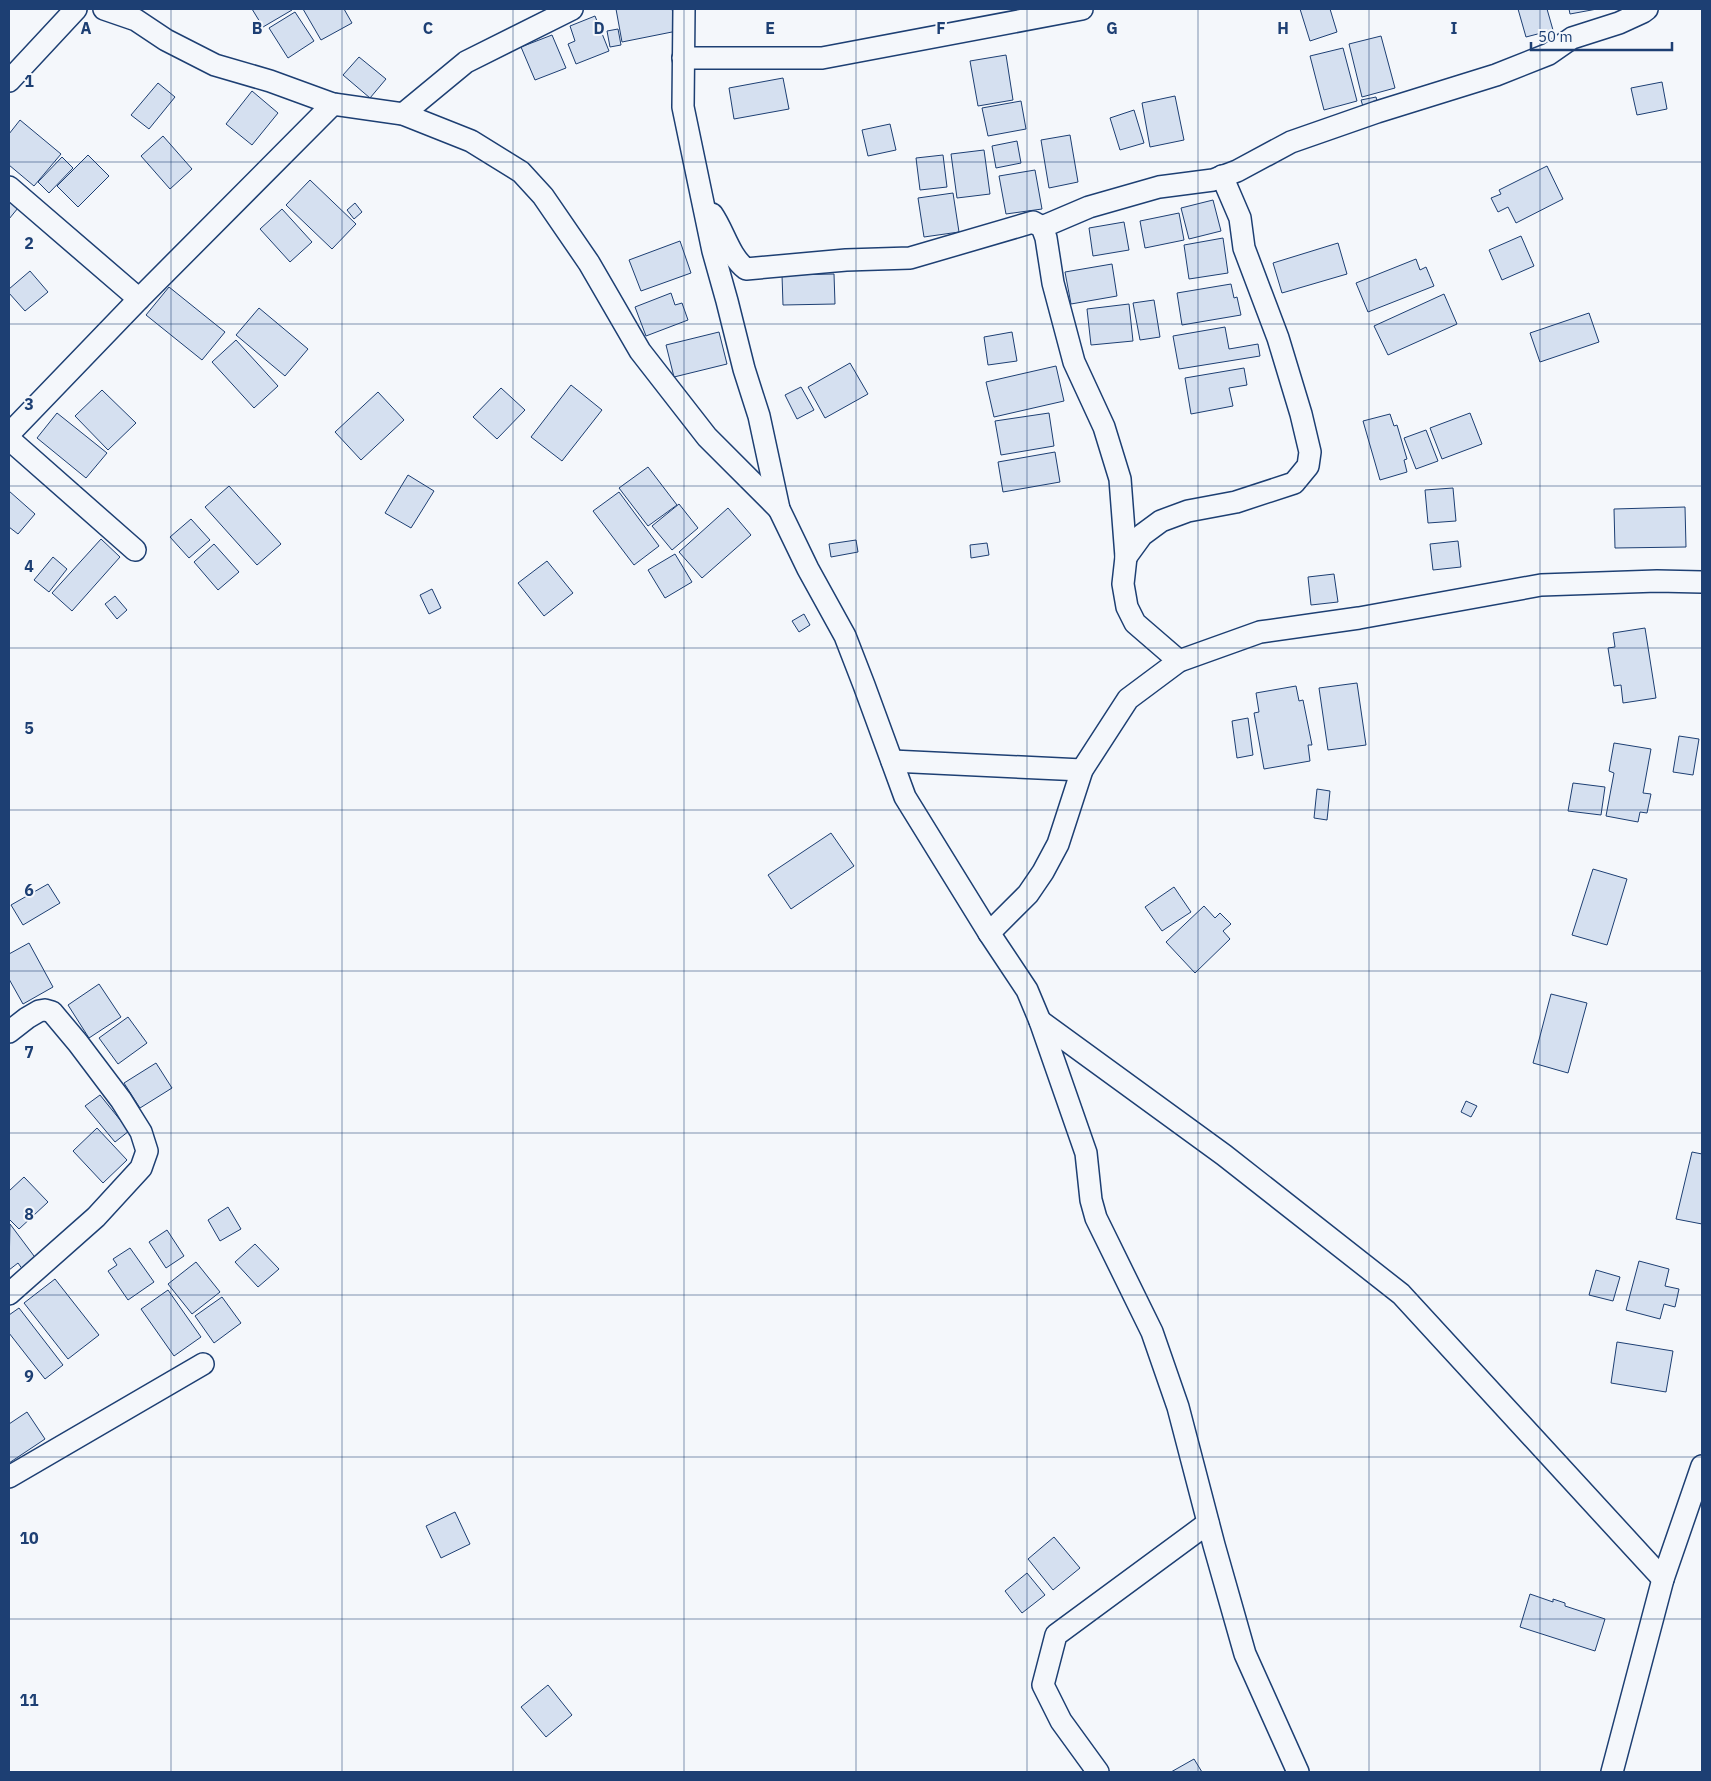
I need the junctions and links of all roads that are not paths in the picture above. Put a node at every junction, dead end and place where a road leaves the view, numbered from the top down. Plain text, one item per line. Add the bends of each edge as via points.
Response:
1 (76, 9) edge
2 (104, 9) edge
3 (572, 9) edge
4 (684, 9) edge
5 (1082, 9) edge
6 (1647, 9) edge
7 (142, 14) edge
8 (683, 58) junction
9 (9, 81) edge
10 (333, 104) junction
11 (403, 114) junction
12 (1222, 176) junction
13 (9, 187) edge
14 (702, 202) junction
15 (1042, 227) junction
16 (139, 299) junction
17 (9, 434) edge
18 (9, 439) edge
19 (779, 509) junction
20 (135, 550) dead end
21 (1126, 557) junction
22 (1702, 582) edge
23 (1179, 661) junction
24 (892, 761) junction
25 (1082, 770) junction
26 (988, 933) junction
27 (1040, 1021) junction
28 (9, 1032) edge
29 (9, 1294) edge
30 (203, 1364) dead end
31 (1702, 1466) edge
32 (9, 1477) edge
33 (1208, 1523) junction
34 (1663, 1579) junction
35 (1098, 1772) edge
36 (1298, 1772) edge
37 (1612, 1772) edge

1 - 9 street
2 - 7 street
3 - 11 street via 466,62
4 - 8 street
5 - 8 street via 822,58
6 - 12 street via 1618,23 1572,38 1549,54 1496,75 1291,142
7 - 10 street via 166,40 215,65
8 - 14 street via 683,107
10 - 11 street
10 - 16 street
11 - 19 street via 471,141 521,172 543,196 589,263 640,351 708,437
12 - 15 street via 1158,187 1089,206
12 - 21 street via 1240,218 1244,248 1278,338 1298,404 1310,452 1308,466 1294,483 1161,521 1142,535
13 - 16 street
14 - 15 street via 746,269 910,258 1032,222
14 - 19 street via 712,251 759,416
15 - 21 street via 1074,362 1104,427 1120,478
16 - 17 street
18 - 20 street
19 - 24 street via 845,636
21 - 23 street via 1123,584 1127,607 1135,623
22 - 23 street via 1541,585 1260,632
23 - 25 street via 1128,700
24 - 25 street
24 - 26 street via 905,797
25 - 26 street via 1058,844 1043,872 1028,894
26 - 27 street via 1028,990
27 - 33 street via 1086,1153 1096,1218 1152,1332 1178,1407
27 - 34 street via 1224,1155 1401,1294
28 - 29 street via 39,1011 52,1012 121,1100 142,1132 147,1152 140,1168 96,1217
30 - 32 street
31 - 34 street
33 - 35 street via 1056,1635 1043,1685 1062,1721
33 - 36 street via 1245,1654
34 - 37 street

